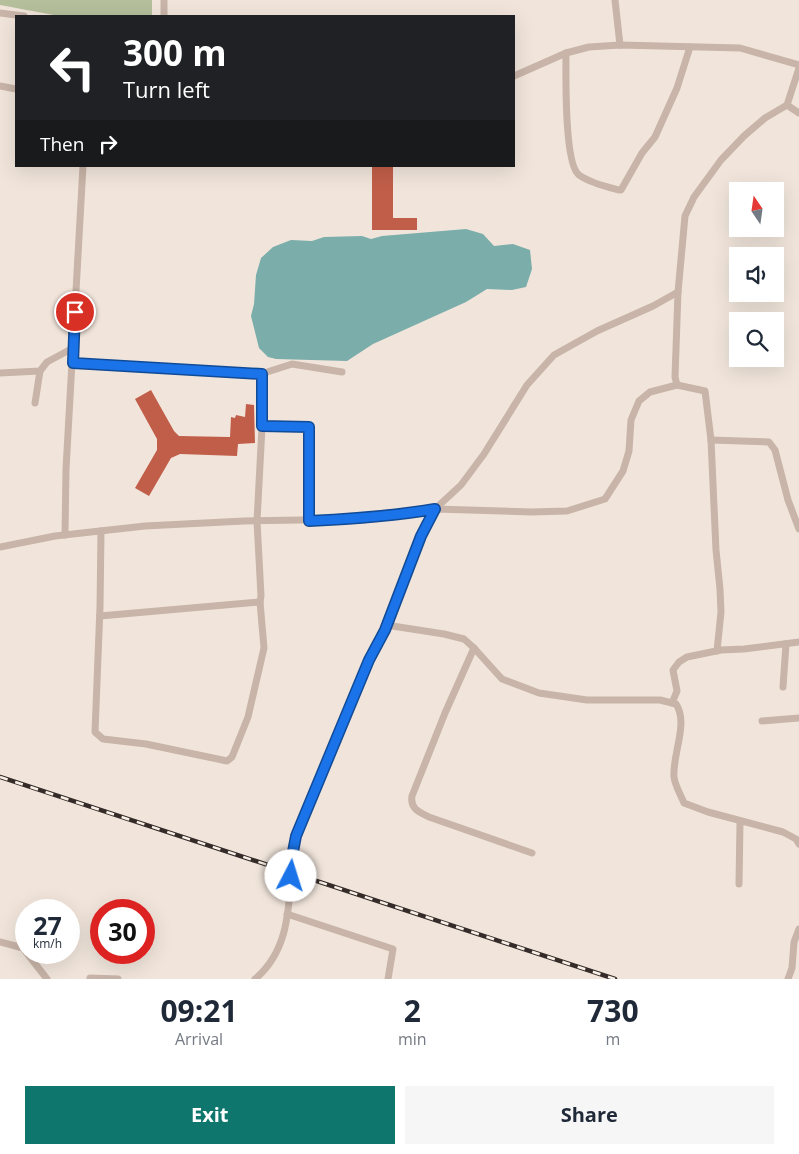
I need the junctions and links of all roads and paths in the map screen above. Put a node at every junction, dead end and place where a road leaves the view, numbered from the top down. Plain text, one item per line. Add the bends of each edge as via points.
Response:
1 (164, 0) edge
2 (615, 0) edge
3 (0, 13) edge
4 (16, 15) edge
5 (164, 15) edge
6 (620, 45) junction
7 (690, 47) junction
8 (566, 52) junction
9 (799, 66) edge
10 (515, 76) edge
11 (0, 86) edge
12 (15, 89) edge
13 (786, 105) junction
14 (799, 113) edge
15 (83, 167) edge
16 (678, 292) junction
17 (73, 348) junction
18 (73, 363) junction
19 (40, 371) junction
20 (0, 372) edge
21 (342, 372) dead end
22 (262, 374) junction
23 (677, 385) junction
24 (35, 403) dead end
25 (262, 426) junction
26 (710, 440) junction
27 (435, 509) junction
28 (257, 521) junction
29 (309, 521) junction
30 (799, 529) edge
31 (100, 531) junction
32 (65, 535) junction
33 (0, 547) edge
34 (260, 602) junction
35 (100, 616) junction
36 (386, 625) junction
37 (799, 642) edge
38 (786, 644) junction
39 (474, 648) junction
40 (717, 651) junction
41 (783, 687) dead end
42 (672, 703) junction
43 (799, 718) edge
44 (762, 720) dead end
45 (740, 822) junction
46 (799, 844) edge
47 (532, 853) dead end
48 (739, 884) dead end
49 (288, 914) junction
50 (799, 929) edge
51 (0, 942) edge
52 (15, 946) edge
53 (35, 964) edge
54 (47, 979) edge
55 (90, 979) edge
56 (118, 979) edge
57 (256, 979) edge
58 (388, 979) edge
59 (788, 979) edge

1 - 5 street
2 - 6 street
3 - 4 street
6 - 7 street
6 - 8 street via 589,46
7 - 8 street via 682,75 655,136 621,190 591,181 575,170 566,103
7 - 9 street via 740,48
8 - 10 street
9 - 13 street
11 - 12 street
13 - 14 street
13 - 16 street via 744,136 721,160 694,197 685,216
15 - 17 street
16 - 23 street
16 - 27 street via 554,355 527,385 484,454 460,485
17 - 18 street
17 - 19 street via 47,362
18 - 22 street
18 - 32 street
19 - 20 street
19 - 24 street
21 - 22 street via 292,364
22 - 25 street
23 - 26 street via 705,391
23 - 27 street via 650,392 639,401 631,420 629,451 623,471 604,499 567,511
25 - 28 street
25 - 29 street via 309,427
26 - 30 street via 768,442 775,450
26 - 40 street via 721,612
27 - 29 street via 362,519
27 - 36 street
28 - 29 street
28 - 31 street
28 - 34 street
31 - 32 street
31 - 35 street
32 - 33 street
34 - 35 street
34 - 35 street via 264,648 248,717 232,757 227,761 146,744 103,739 95,732
36 - 39 street via 444,634 464,640
36 - 49 street via 296,836
37 - 38 street
38 - 40 street
38 - 41 street
39 - 42 street via 502,679 539,693 587,700 660,700
39 - 47 street via 445,713 411,804 430,817
40 - 42 street via 679,662 673,670 677,691
42 - 45 street via 680,710 674,779 684,803
43 - 44 street
45 - 46 street via 783,832
45 - 48 street
49 - 57 street via 278,950
49 - 58 street via 393,949
50 - 59 street
51 - 52 street
53 - 54 street
55 - 56 street

